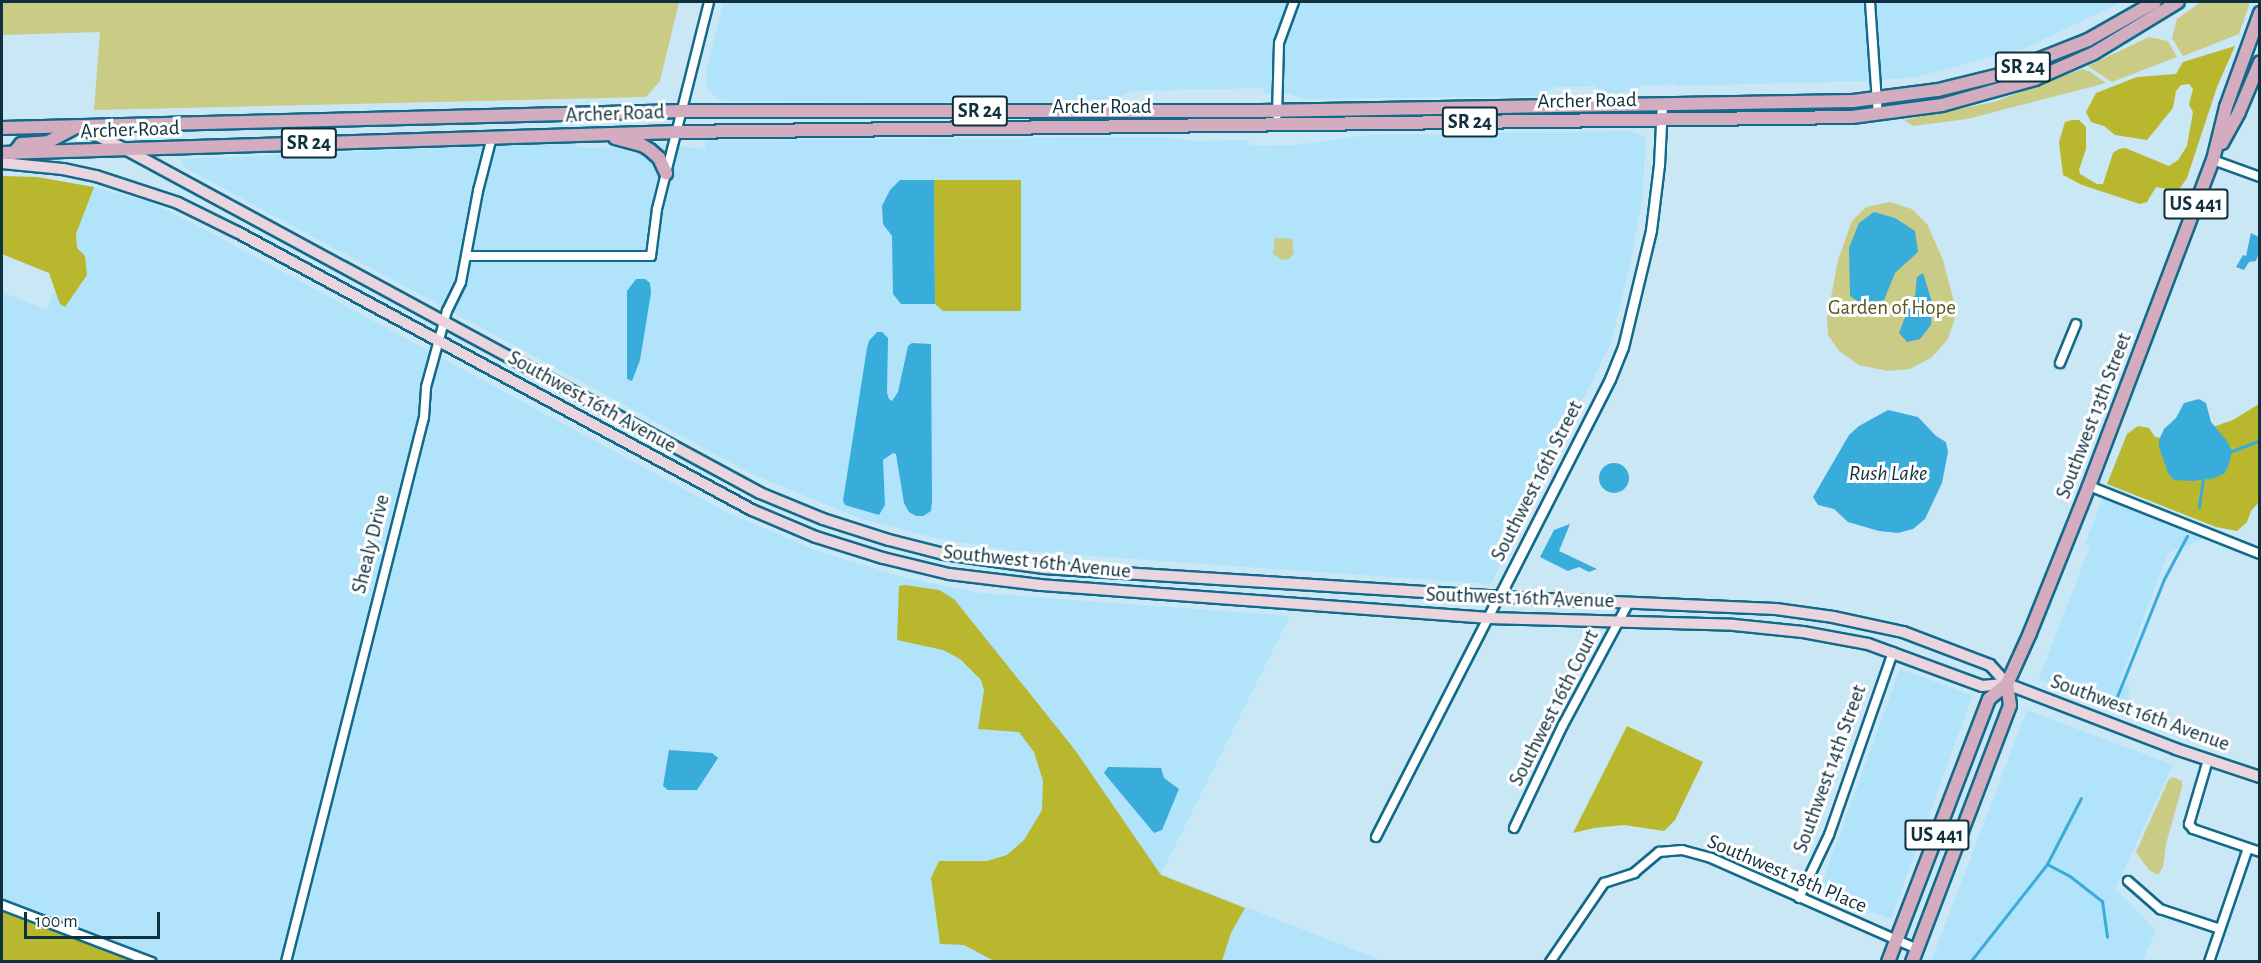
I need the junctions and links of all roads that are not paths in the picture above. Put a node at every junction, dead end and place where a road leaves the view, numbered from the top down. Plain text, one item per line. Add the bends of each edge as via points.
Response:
1 (709, 2) edge
2 (1294, 2) edge
3 (1870, 2) edge
4 (2156, 2) edge
5 (2178, 2) edge
6 (2255, 2) edge
7 (2259, 13) edge
8 (2118, 32) junction
9 (2259, 62) edge
10 (1878, 99) junction
11 (1662, 104) junction
12 (1277, 110) junction
13 (682, 111) junction
14 (1878, 115) junction
15 (1663, 119) junction
16 (1277, 125) junction
17 (77, 126) junction
18 (2, 128) edge
19 (678, 132) junction
20 (590, 134) junction
21 (492, 137) junction
22 (127, 150) junction
23 (8, 153) edge
24 (2213, 160) junction
25 (2, 163) edge
26 (666, 173) junction
27 (2259, 177) edge
28 (466, 256) junction
29 (444, 323) junction
30 (2076, 324) dead end
31 (439, 340) junction
32 (2060, 363) dead end
33 (2089, 486) junction
34 (2259, 554) edge
35 (1498, 597) junction
36 (1628, 604) junction
37 (1488, 618) junction
38 (1619, 622) junction
39 (1893, 652) junction
40 (2007, 684) junction
41 (2208, 760) junction
42 (2259, 777) edge
43 (1514, 828) dead end
44 (1376, 837) dead end
45 (2247, 848) junction
46 (2259, 852) edge
47 (2128, 881) dead end
48 (1799, 898) junction
49 (2, 904) edge
50 (2220, 929) junction
51 (1896, 940) junction
52 (1917, 949) junction
53 (151, 962) edge
54 (286, 962) edge
55 (1550, 962) edge
56 (1888, 962) edge
57 (1912, 962) edge
58 (2209, 962) edge

1 - 13 street
2 - 12 street via 1280,43
3 - 10 street
4 - 8 main road, Archer Road / SR 24
5 - 8 main road, Archer Road / SR 24
6 - 7 main road
7 - 24 main road, Southwest 13th Street / US 441 via 2226,106
8 - 10 main road, Archer Road / SR 24 via 1999,75
8 - 14 main road, Archer Road / SR 24 via 2063,68 2004,89 1942,105
9 - 24 main road, Southwest 13th Street / US 441 via 2239,112
10 - 11 main road, Archer Road / SR 24
10 - 14 street
11 - 12 main road, Archer Road / SR 24
11 - 15 street, Southwest 16th Street
12 - 13 main road, Archer Road / SR 24
12 - 16 street
13 - 17 main road, Archer Road / SR 24
13 - 19 street
14 - 15 main road, Archer Road / SR 24
15 - 16 main road, Archer Road / SR 24
15 - 35 street, Southwest 16th Street via 1651,230 1623,347
16 - 19 main road, Archer Road / SR 24
17 - 18 main road, Archer Road / SR 24
17 - 22 main road, Southwest 16th Avenue
17 - 23 main road via 48,142 21,144
19 - 20 main road, Archer Road / SR 24
19 - 26 street
20 - 21 main road, Archer Road / SR 24
20 - 26 main road via 642,145 659,158
21 - 22 main road, Archer Road / SR 24
21 - 28 street, Shealy Drive
22 - 23 main road, Archer Road / SR 24
22 - 29 main road, Southwest 16th Avenue
24 - 27 street
24 - 33 main road, Southwest 13th Street / US 441
25 - 31 main road, Southwest 16th Avenue via 63,169 126,184 178,203
26 - 28 street via 651,256
28 - 29 street, Shealy Drive via 459,290
29 - 31 street, Shealy Drive
29 - 35 main road, Southwest 16th Avenue via 760,493 889,540 945,554 1044,568
30 - 32 street
31 - 37 main road, Southwest 16th Avenue via 752,510 816,537 883,558 949,574 1034,585
31 - 54 street, Shealy Drive via 426,387 424,417
33 - 34 street
33 - 40 main road, Southwest 13th Street / US 441
35 - 36 main road, Southwest 16th Avenue
35 - 37 street, Southwest 16th Street
36 - 38 street, Southwest 16th Court
36 - 40 main road, Southwest 16th Avenue via 1776,609 1867,623 1903,632 1990,665
37 - 38 main road, Southwest 16th Avenue
37 - 44 street, Southwest 16th Street
38 - 39 main road, Southwest 16th Avenue via 1772,627 1854,640
38 - 43 street, Southwest 16th Court via 1563,725
39 - 40 main road, Southwest 16th Avenue via 1982,686
39 - 48 street, Southwest 14th Street via 1832,828
40 - 41 main road, Southwest 16th Avenue
40 - 51 main road, Southwest 13th Street / US 441 via 1989,699
40 - 52 main road, Southwest 13th Street / US 441 via 2010,705
41 - 42 main road, Southwest 16th Avenue
41 - 45 street via 2189,824 2193,829
45 - 46 street
45 - 50 street
47 - 50 street via 2160,909
48 - 51 street, Southwest 18th Place
48 - 55 street, Southwest 18th Place via 1711,858 1682,850 1659,852 1634,873 1604,883
49 - 53 street
50 - 58 street
51 - 52 street, Southwest 18th Place
51 - 56 main road, Southwest 13th Street / US 441
52 - 57 main road, Southwest 13th Street / US 441

